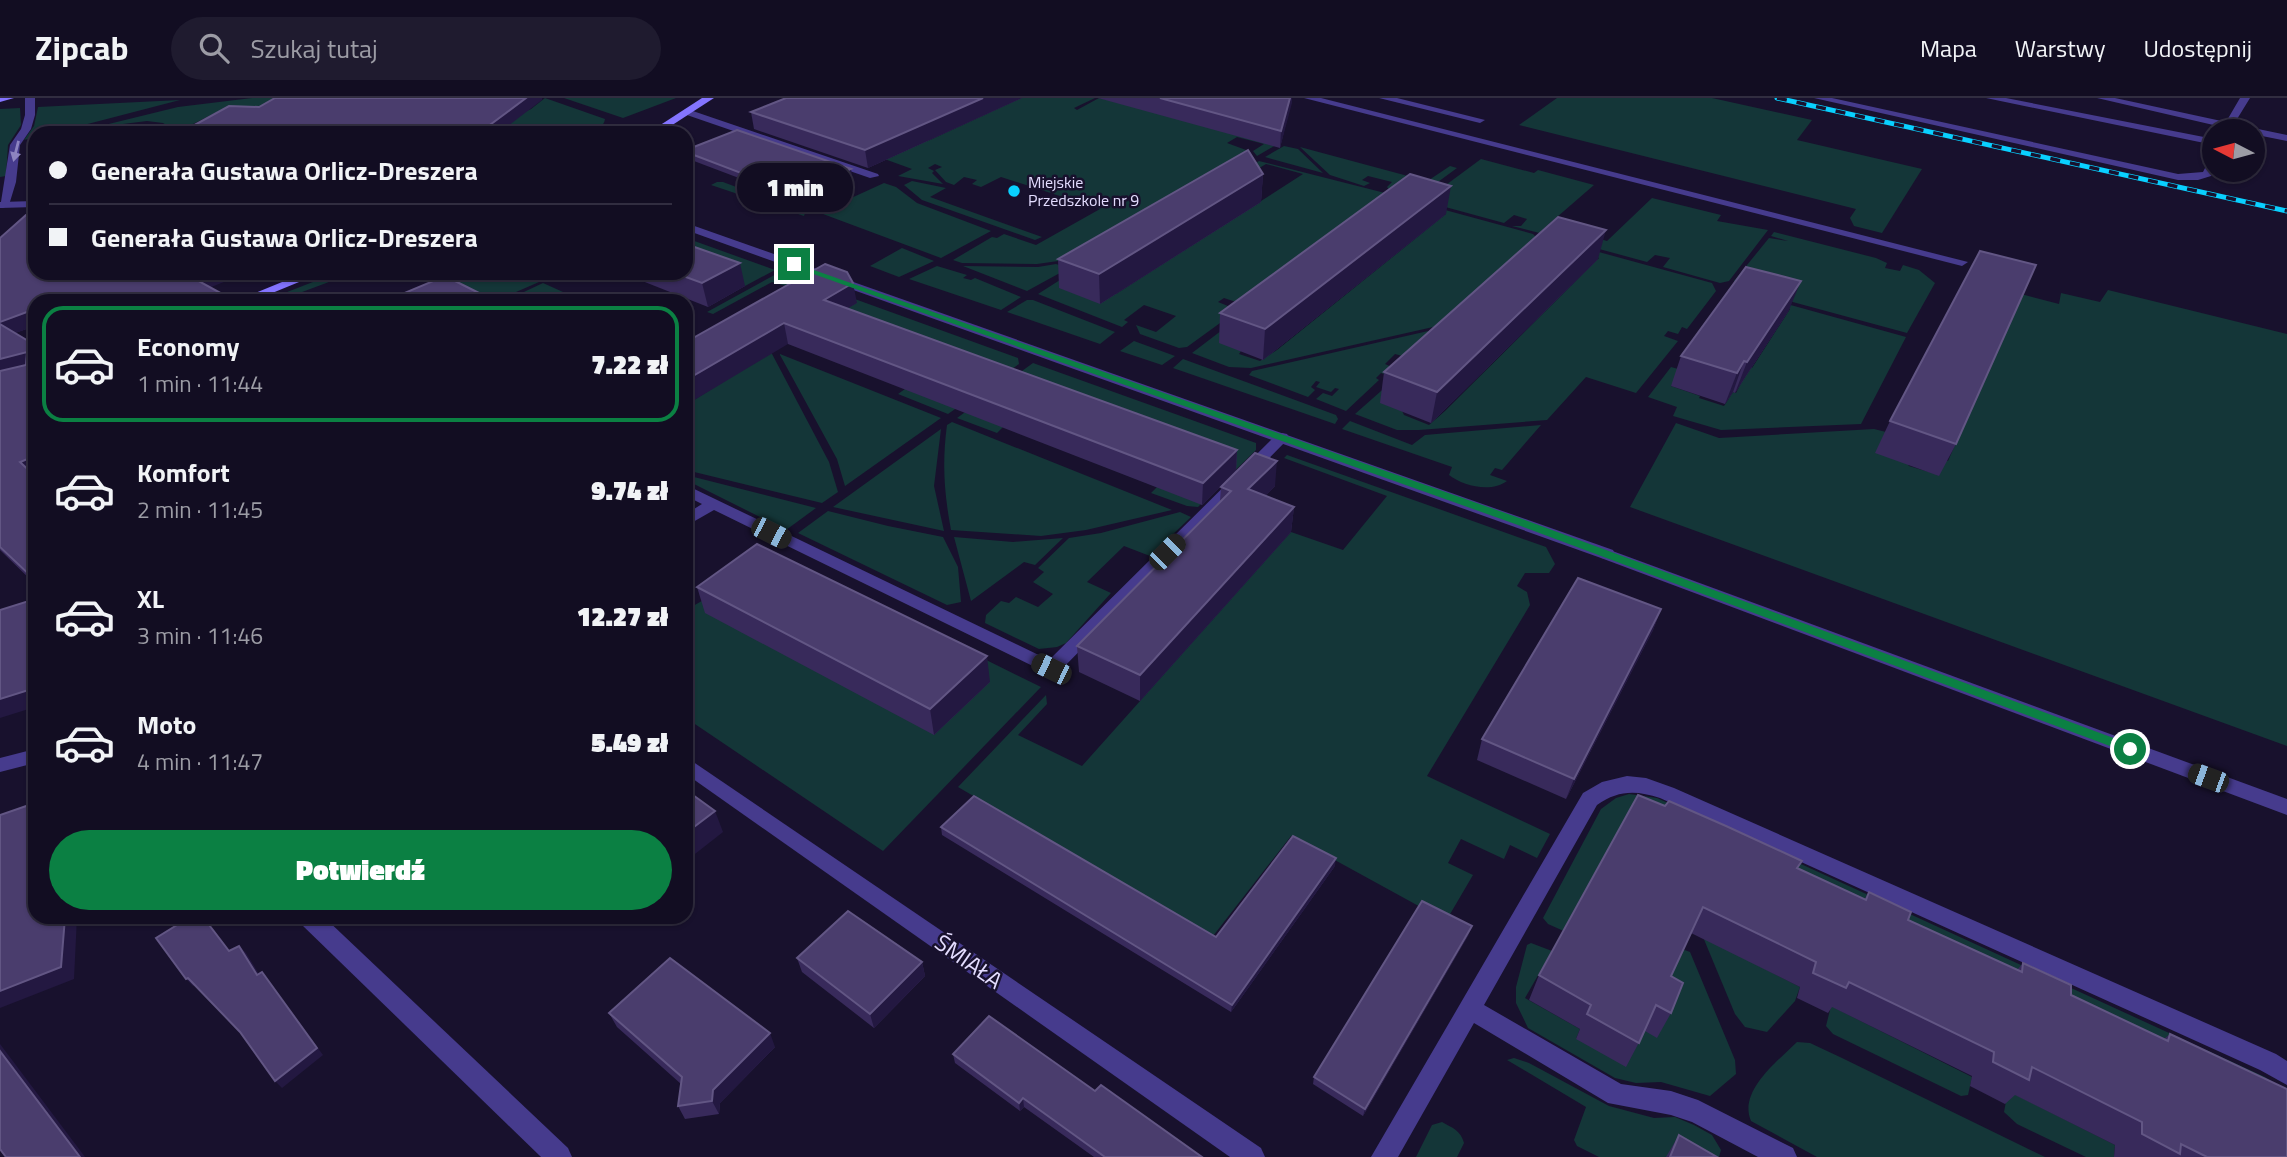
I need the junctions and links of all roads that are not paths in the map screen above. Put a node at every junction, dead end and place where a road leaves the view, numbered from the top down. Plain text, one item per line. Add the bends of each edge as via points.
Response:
1 (9, 98) edge
2 (30, 98) edge
3 (709, 98) edge
4 (1310, 98) edge
5 (1384, 98) edge
6 (1819, 98) edge
7 (1991, 98) edge
8 (2102, 98) edge
9 (2245, 98) edge
10 (0, 99) edge
11 (687, 112) junction
12 (2231, 119) edge
13 (1480, 120) dead end
14 (2202, 122) edge
15 (664, 126) edge
16 (2265, 134) edge
17 (2287, 138) edge
18 (2202, 140) edge
19 (2202, 175) edge
20 (874, 177) edge
21 (28, 204) edge
22 (1, 205) edge
23 (693, 229) edge
24 (1962, 262) dead end
25 (297, 280) edge
26 (260, 294) edge
27 (1282, 437) junction
28 (693, 494) edge
29 (713, 504) junction
30 (693, 517) edge
31 (28, 758) edge
32 (0, 765) edge
33 (693, 769) edge
34 (2287, 807) edge
35 (316, 924) edge
36 (1470, 1009) junction
37 (2287, 1074) edge
38 (559, 1157) edge
39 (1252, 1157) edge
40 (1384, 1157) edge
41 (1784, 1157) edge

1 - 10 street
2 -> 22 street via 30,115 15,145 11,181
3 - 11 street
4 - 24 street
5 - 13 street
6 - 19 street via 2178,177
7 - 18 street
8 - 14 street
9 - 12 street
11 - 15 street
11 - 20 street
16 - 17 street
21 - 22 street
23 - 27 street via 812,276
25 - 26 street
27 - 29 street via 1051,669
27 - 34 street
28 - 29 street
29 - 30 street
31 - 32 street
33 - 39 street, ŚMIAŁA
35 - 38 street
36 - 37 street via 1590,799 1608,786 1637,784 1680,799
36 - 40 street
36 - 41 street via 1618,1095 1698,1112

